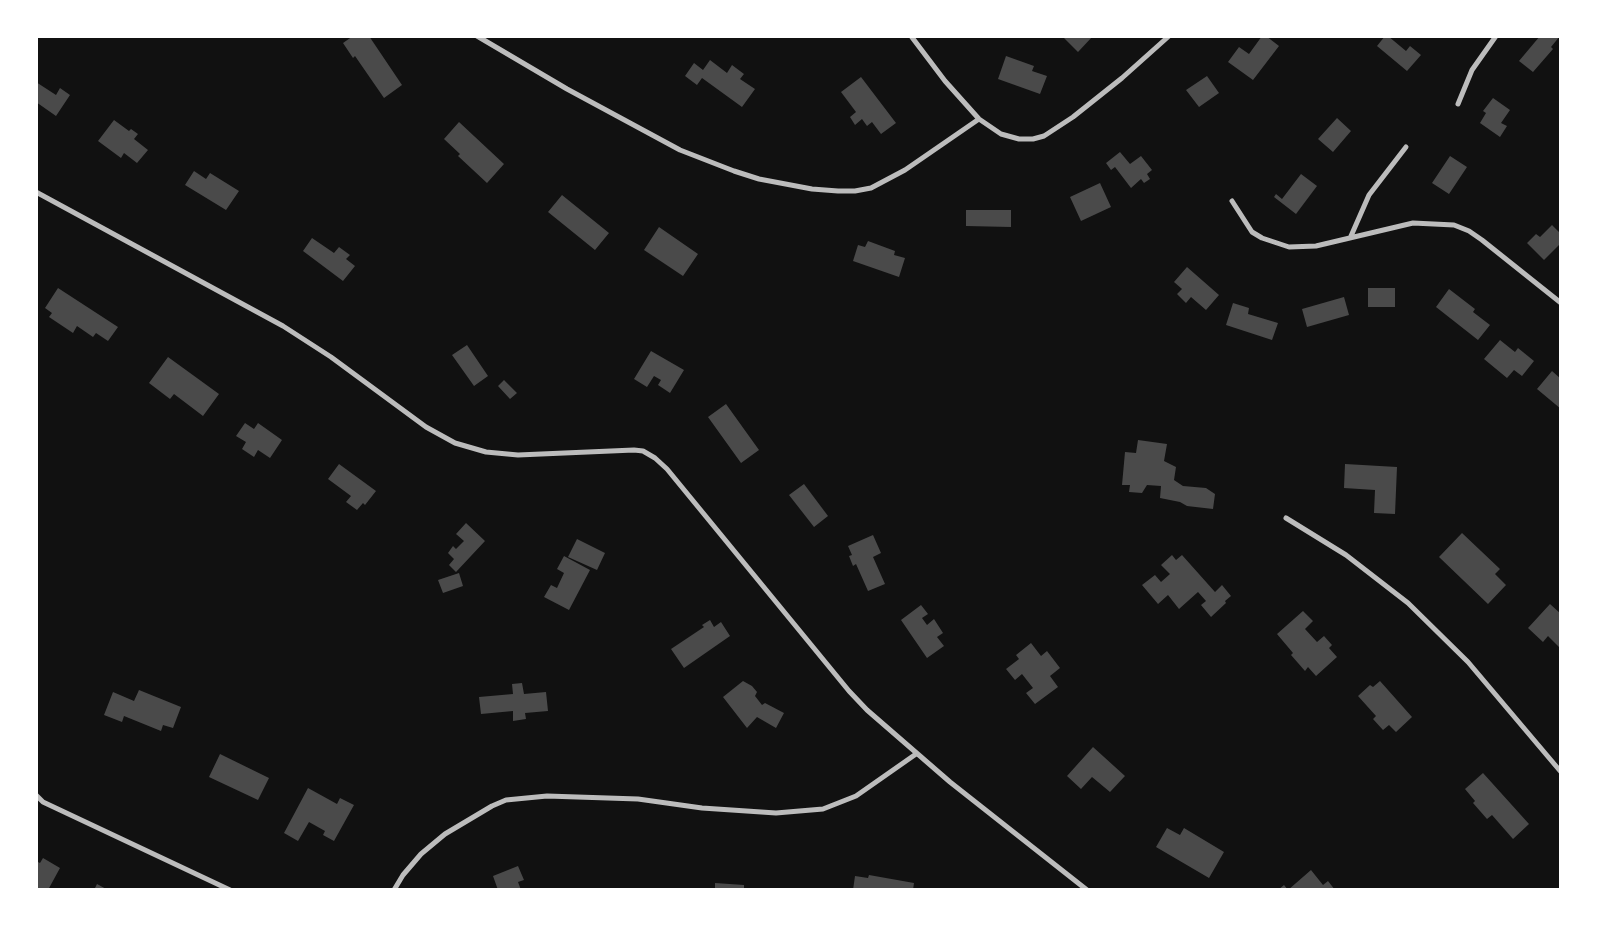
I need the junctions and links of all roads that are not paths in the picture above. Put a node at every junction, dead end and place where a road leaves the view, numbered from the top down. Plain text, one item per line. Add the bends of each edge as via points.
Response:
1 (477, 36) edge
2 (911, 36) edge
3 (1169, 36) edge
4 (1496, 36) edge
5 (1458, 104) dead end
6 (979, 119) junction
7 (1406, 147) dead end
8 (36, 192) edge
9 (1232, 201) dead end
10 (1351, 236) junction
11 (1561, 303) edge
12 (1286, 518) dead end
13 (916, 754) junction
14 (1561, 772) edge
15 (36, 795) edge
16 (230, 890) edge
17 (394, 890) edge
18 (1087, 890) edge

1 - 6 street via 680,150 751,176 812,189 871,188 905,170
2 - 6 street
3 - 6 street via 1113,85 1044,136 1019,139 1001,134
4 - 5 street via 1472,70
7 - 10 street via 1369,195
8 - 13 street via 283,326 426,427 455,443 486,452 634,450 655,458 849,691
9 - 10 street via 1252,232 1276,244 1309,246
10 - 11 street via 1413,223 1454,225 1482,240
12 - 14 street via 1346,555 1408,603 1468,662
13 - 17 street via 856,796 823,808 776,813 638,799 547,796 506,800 445,834 421,854
13 - 18 street
15 - 16 street via 43,802

